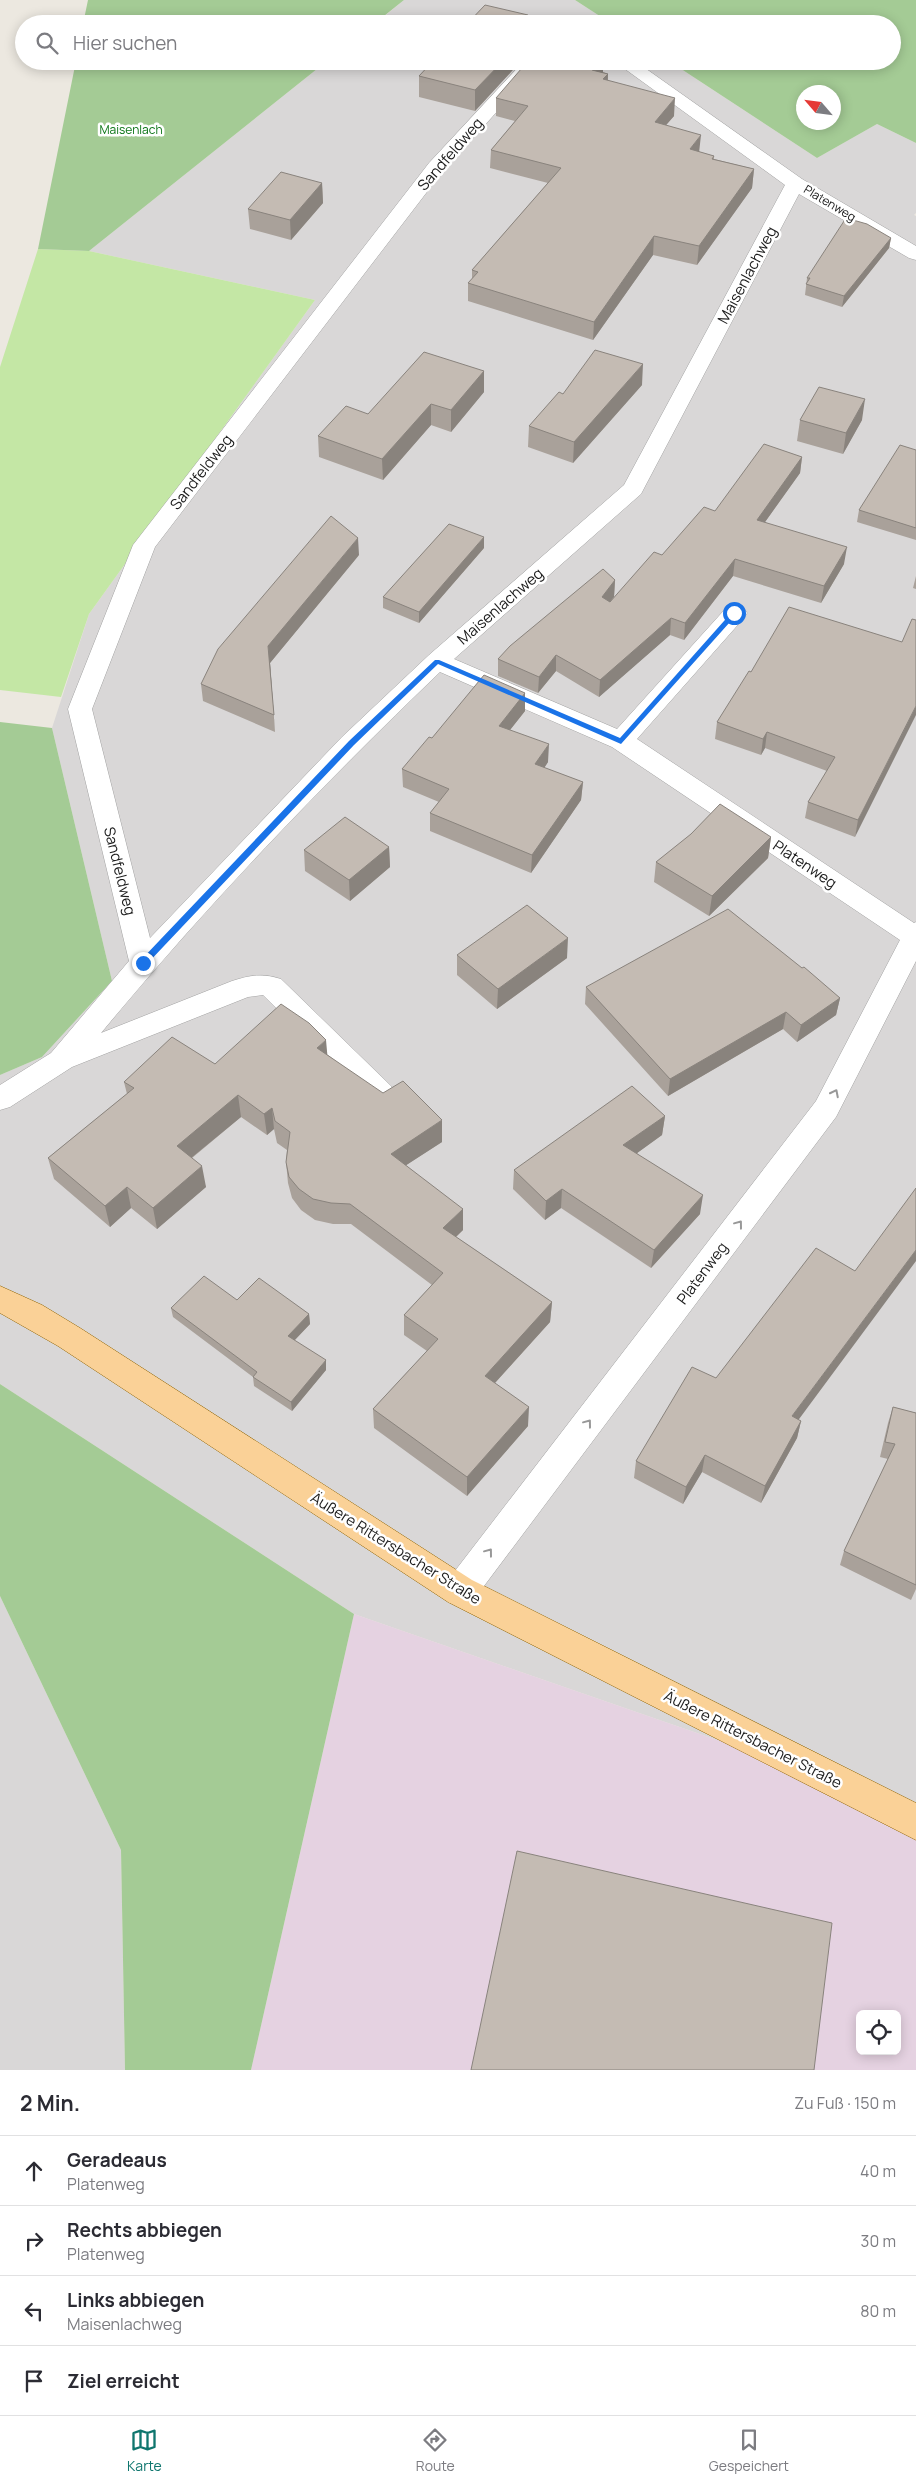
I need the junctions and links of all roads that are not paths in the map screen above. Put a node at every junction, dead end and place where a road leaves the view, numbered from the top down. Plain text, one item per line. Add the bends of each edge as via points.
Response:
1 (526, 70) edge
2 (636, 70) edge
3 (795, 183) junction
4 (916, 254) edge
5 (734, 613) dead end
6 (437, 661) junction
7 (621, 741) junction
8 (915, 934) edge
9 (143, 963) junction
10 (61, 1061) junction
11 (381, 1094) edge
12 (0, 1099) edge
13 (0, 1299) edge
14 (460, 1591) junction
15 (916, 1822) edge

1 - 9 street, Sandfeldweg via 436,167 144,545 80,709
2 - 3 street
3 - 4 street, Platenweg
3 - 6 street, Maisenlachweg via 633,489
5 - 7 street
6 - 7 street, Platenweg
6 - 9 street, Maisenlachweg via 351,743
7 - 8 street, Platenweg
14 -> 8 street, Platenweg via 826,1109
9 - 10 street, Maisenlachweg
10 - 11 street via 242,988 265,984 271,986
10 - 12 street, Maisenlachweg
13 - 14 main road, Äußere Rittersbacher Straße via 61,1333
14 - 15 main road, Äußere Rittersbacher Straße

